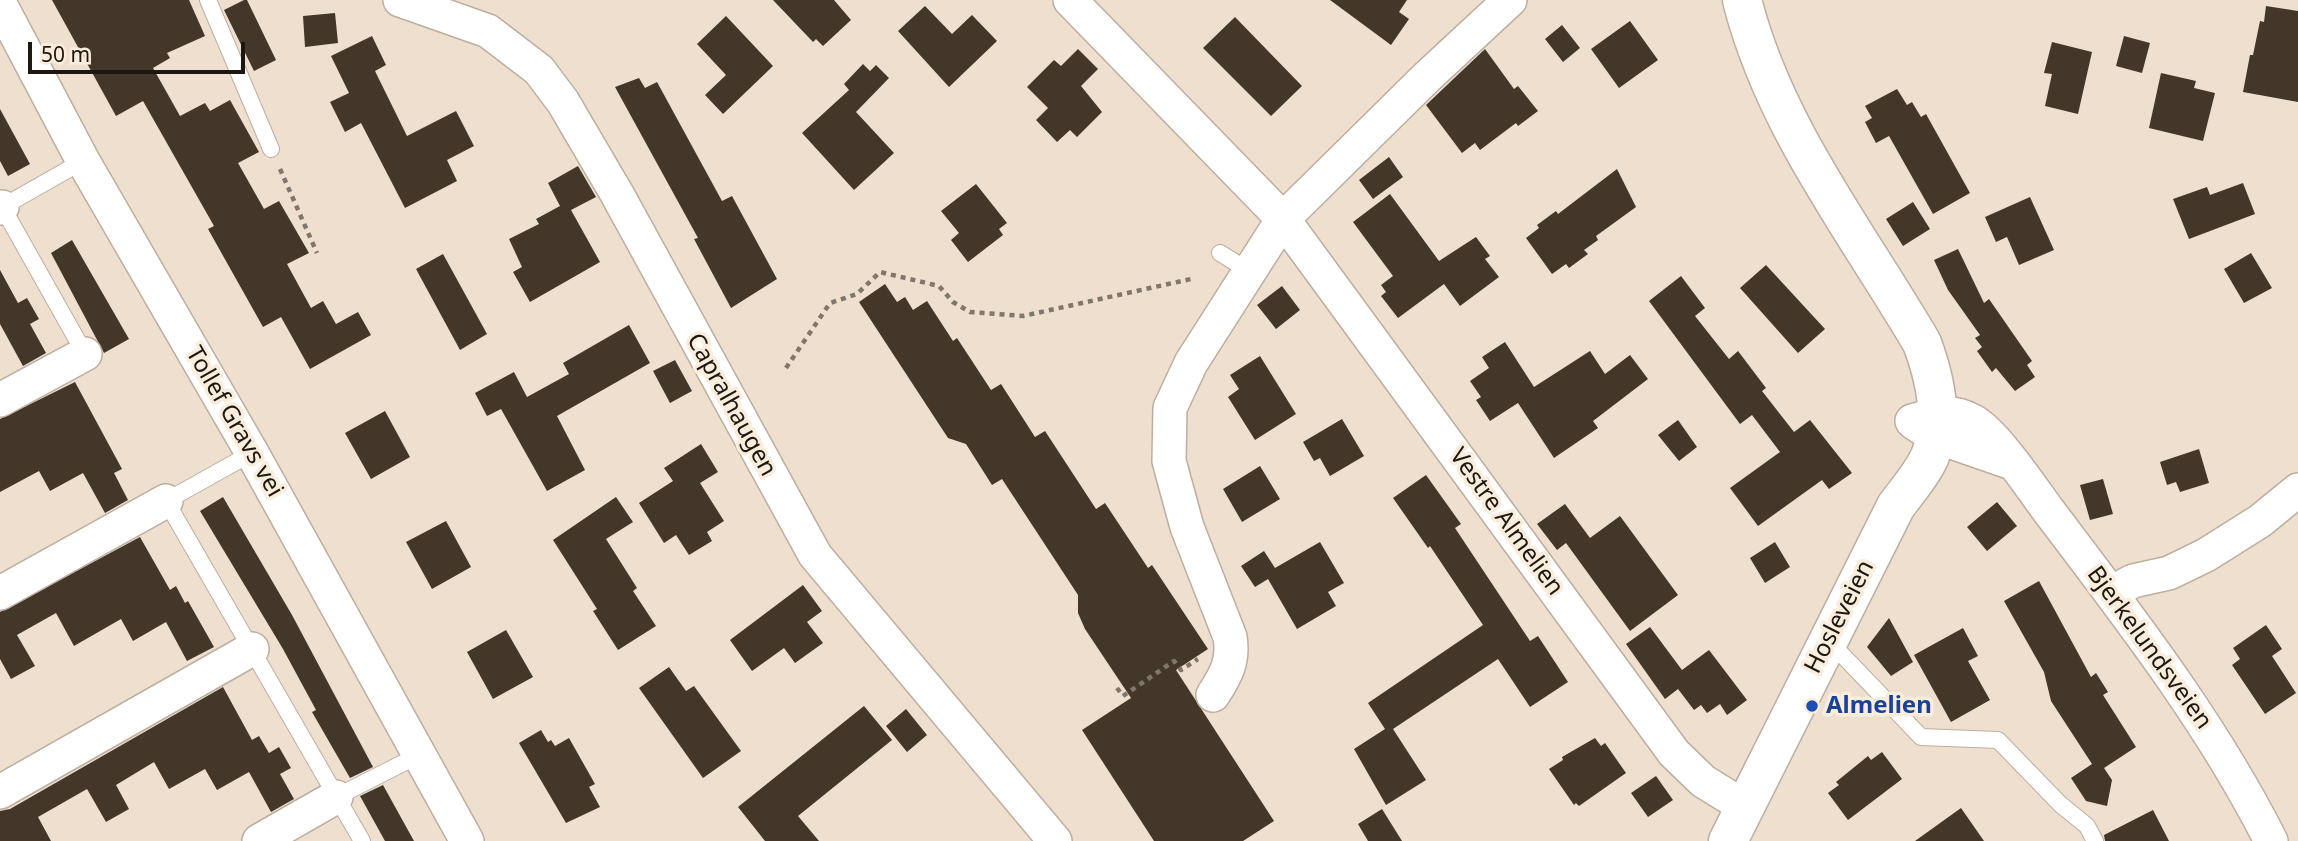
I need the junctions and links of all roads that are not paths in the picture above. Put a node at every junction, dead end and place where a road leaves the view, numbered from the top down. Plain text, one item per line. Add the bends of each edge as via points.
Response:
1 (208, 0) edge
2 (400, 0) edge
3 (1070, 0) edge
4 (1510, 0) edge
5 (1742, 0) edge
6 (0, 4) edge
7 (271, 149) road end
8 (83, 161) junction
9 (1, 206) edge
10 (1283, 219) junction
11 (1220, 253) dead end
12 (1250, 271) junction
13 (85, 354) joint
14 (0, 400) edge
15 (1928, 423) junction
16 (252, 453) junction
17 (2298, 490) edge
18 (166, 501) junction
19 (0, 593) edge
20 (2111, 593) junction
21 (1828, 640) junction
22 (251, 649) junction
23 (1213, 695) dead end
24 (419, 755) junction
25 (0, 792) edge
26 (336, 797) junction
27 (1745, 807) junction
28 (259, 841) edge
29 (362, 841) edge
30 (467, 841) edge
31 (1055, 841) edge
32 (1728, 841) edge
33 (2095, 841) edge
34 (2271, 841) edge

1 - 7 lane
2 - 31 street, Capralhaugen via 488,31 539,70 617,194 815,555
3 - 10 street, Vestre Almelien
4 - 10 street
5 - 15 main road via 1756,52 1802,149 1922,343 1932,370
6 - 8 street, Tollef Gravs vei
8 - 9 lane
8 - 16 street, Tollef Gravs vei
9 - 13 lane
10 - 12 street
10 - 27 street, Vestre Almelien via 1674,753 1703,781
11 - 12 lane
12 - 23 street via 1191,363 1170,408 1169,461 1187,527 1231,644 1229,671
13 - 14 street
15 - 20 street, Bjerkelundsveien via 2014,464
15 - 21 main road, Hosleveien via 1930,456 1896,506
16 - 18 lane
16 - 24 street, Tollef Gravs vei
17 - 20 street via 2206,555
18 - 19 street
18 - 22 lane
20 - 34 street, Bjerkelundsveien via 2222,750
21 - 27 main road, Hosleveien
21 - 33 lane via 1920,737 1998,740 2087,826
22 - 25 street
22 - 26 lane
24 - 26 lane
24 - 30 street, Tollef Gravs vei
26 - 28 street
26 - 29 lane
27 - 32 main road, Hosleveien

